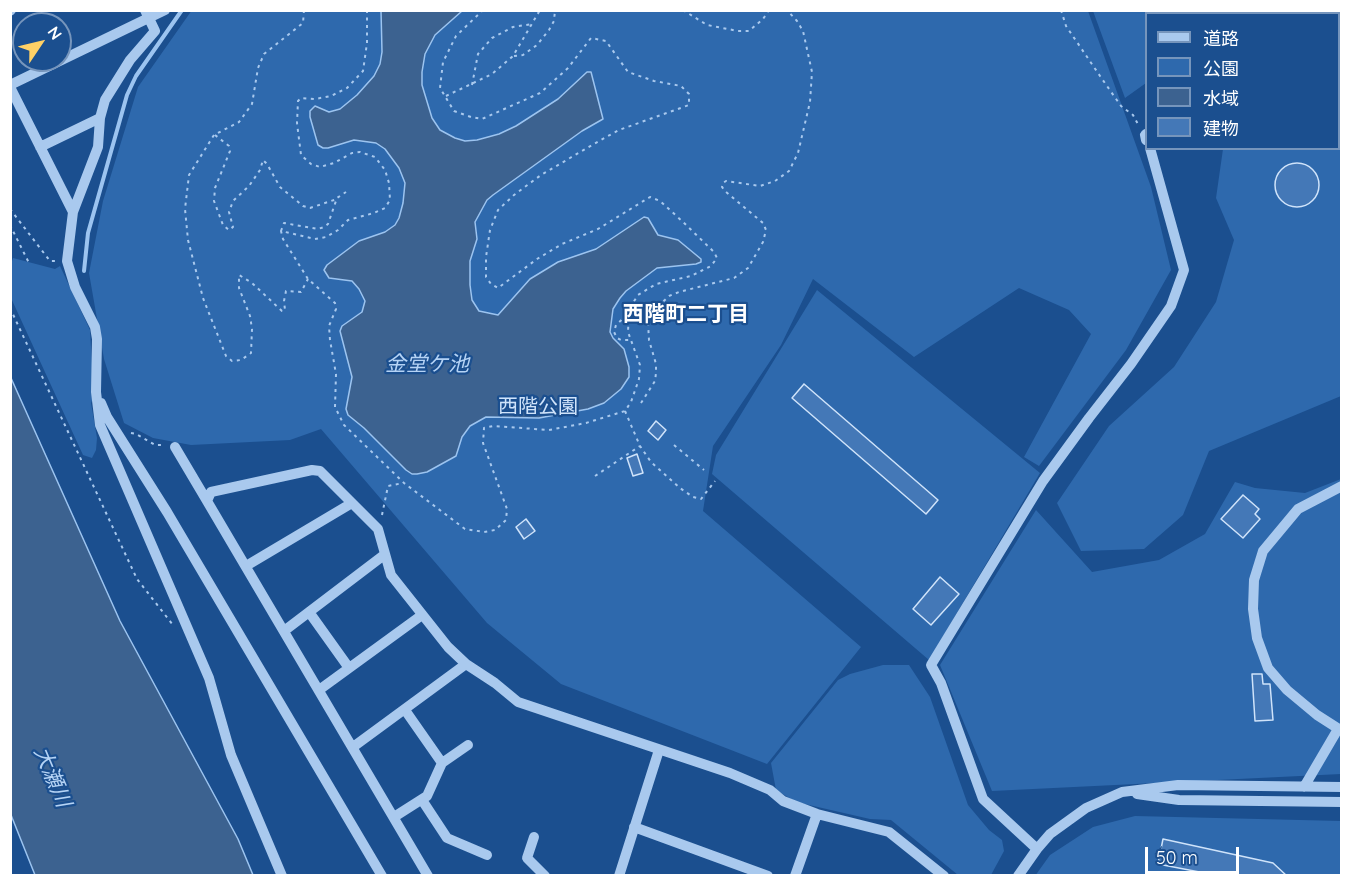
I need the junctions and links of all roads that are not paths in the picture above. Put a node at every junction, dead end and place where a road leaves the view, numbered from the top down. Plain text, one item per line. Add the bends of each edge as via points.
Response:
1 (165, 10) edge
2 (147, 15) edge
3 (10, 86) edge
4 (100, 118) junction
5 (40, 147) junction
6 (1150, 150) edge
7 (73, 212) junction
8 (96, 392) junction
9 (175, 447) road end
10 (1341, 486) edge
11 (207, 501) junction
12 (352, 502) junction
13 (384, 555) junction
14 (246, 566) junction
15 (309, 612) junction
16 (422, 615) junction
17 (284, 631) junction
18 (466, 664) junction
19 (349, 668) junction
20 (319, 690) junction
21 (405, 710) junction
22 (1340, 730) edge
23 (468, 745) dead end
24 (353, 747) junction
25 (659, 750) junction
26 (442, 763) junction
27 (1305, 787) junction
28 (1341, 787) edge
29 (1122, 792) junction
30 (422, 800) junction
31 (1341, 802) edge
32 (817, 814) junction
33 (394, 817) junction
34 (634, 827) junction
35 (534, 837) dead end
36 (1037, 849) junction
37 (487, 855) dead end
38 (282, 876) edge
39 (382, 876) edge
40 (428, 876) edge
41 (545, 876) edge
42 (619, 876) edge
43 (768, 876) edge
44 (795, 876) edge
45 (944, 876) edge
46 (1018, 876) edge

1 - 2 street
2 - 3 street
2 - 4 street via 155,31 130,60 105,100
3 - 5 street
4 - 5 street
4 - 7 street via 98,147
5 - 7 street
6 - 36 street via 1184,270 1171,306 1043,481 931,665 983,799
7 - 8 street via 67,261 95,327
8 - 38 street via 100,425 209,678 231,755
8 - 39 street
9 - 11 street
10 - 22 street via 1298,509 1263,551 1254,579 1253,609 1257,638 1268,668 1287,690
11 - 12 street via 211,492 312,470 320,471
11 - 14 street
12 - 13 street via 378,529
12 - 14 street
13 - 15 street
13 - 16 street via 391,575
14 - 17 street
15 - 17 street
15 - 19 street
16 - 18 street
16 - 19 street
17 - 20 street
18 - 21 street
18 - 25 street via 518,702
19 - 20 street
20 - 24 street
21 - 24 street
21 - 26 street
22 - 27 street
23 - 26 street
24 - 33 street
25 - 32 street via 730,772 770,790 783,801
25 - 34 street
26 - 30 street via 428,796
27 - 28 street
27 - 29 street via 1178,785
29 - 31 street via 1179,800
29 - 36 street via 1086,808 1050,834
30 - 33 street
30 - 37 street via 447,838
32 - 44 street
32 - 45 street via 889,832
33 - 40 street
34 - 42 street
34 - 43 street
35 - 41 street via 527,858
36 - 46 street

